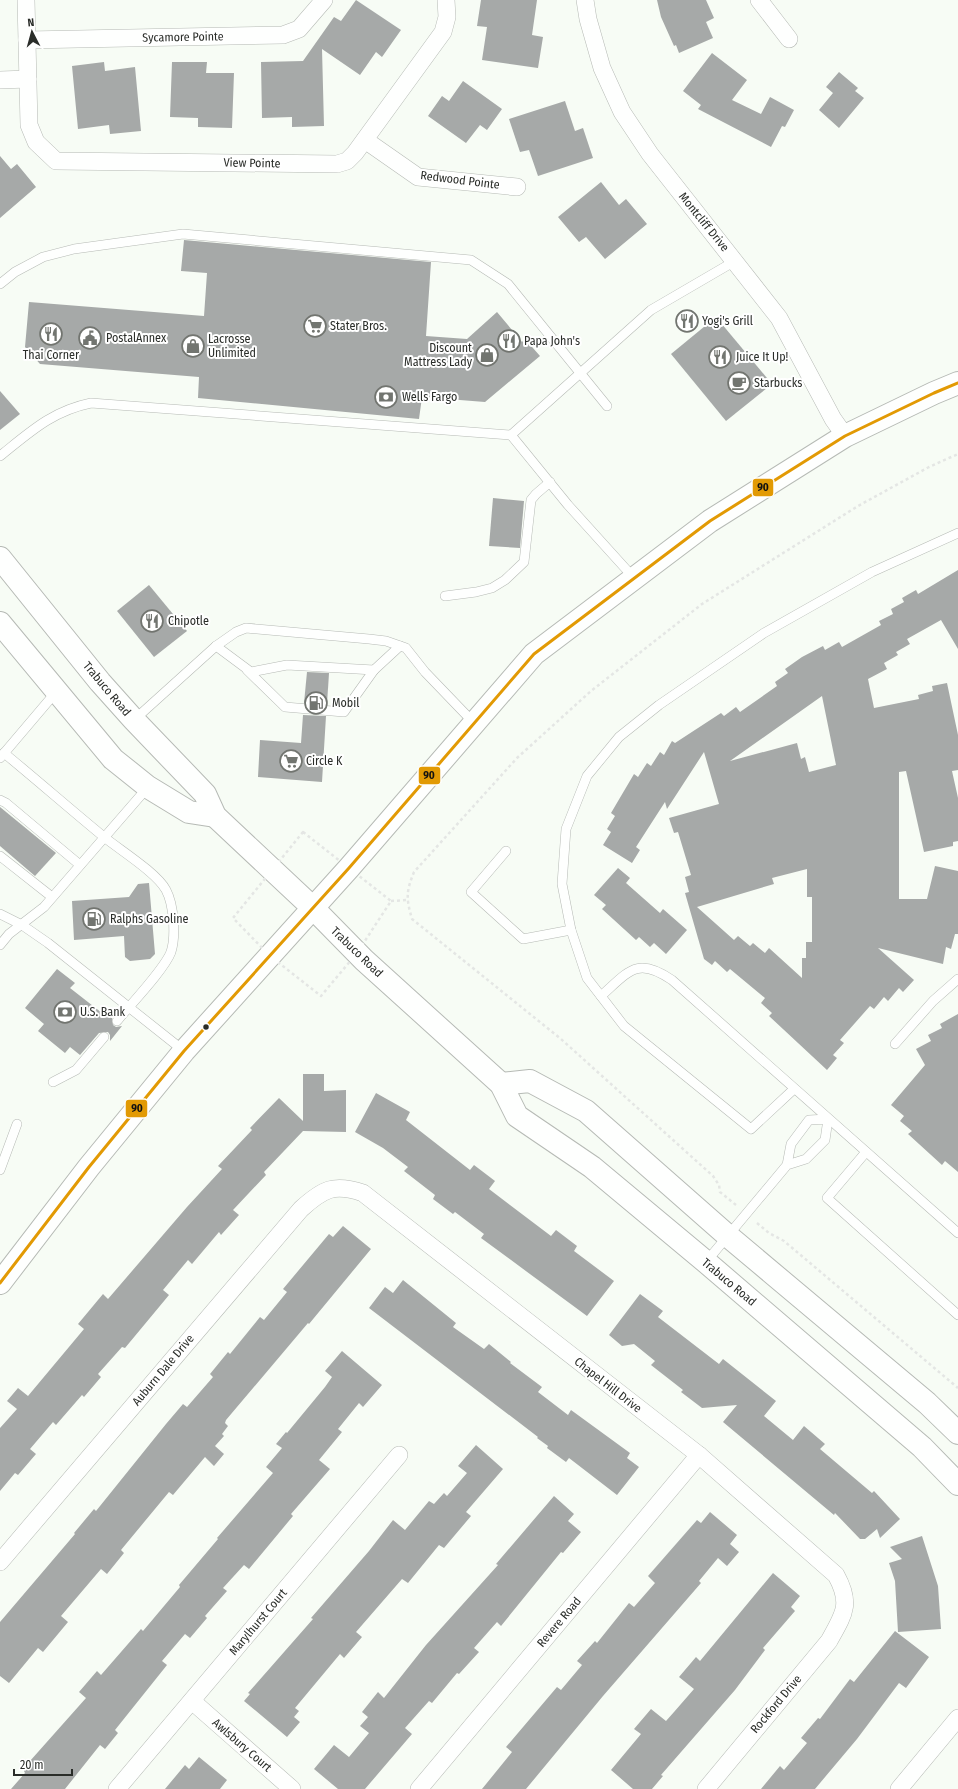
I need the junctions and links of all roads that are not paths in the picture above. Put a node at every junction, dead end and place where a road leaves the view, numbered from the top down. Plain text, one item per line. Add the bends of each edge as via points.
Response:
1 (26, 0) edge
2 (324, 0) edge
3 (446, 0) edge
4 (585, 0) edge
5 (759, 0) edge
6 (790, 39) dead end
7 (27, 40) junction
8 (28, 79) junction
9 (0, 80) edge
10 (366, 140) junction
11 (517, 186) dead end
12 (735, 261) junction
13 (0, 284) edge
14 (581, 372) junction
15 (958, 383) edge
16 (607, 406) dead end
17 (511, 435) junction
18 (845, 436) junction
19 (0, 456) edge
20 (550, 482) junction
21 (958, 533) edge
22 (0, 558) edge
23 (634, 578) junction
24 (445, 596) dead end
25 (0, 623) edge
26 (216, 646) junction
27 (400, 646) junction
28 (246, 669) junction
29 (374, 670) junction
30 (56, 692) junction
31 (134, 720) junction
32 (475, 724) junction
33 (2, 755) edge
34 (148, 787) junction
35 (0, 800) edge
36 (216, 816) junction
37 (104, 837) junction
38 (506, 851) dead end
39 (0, 856) edge
40 (80, 865) junction
41 (52, 897) junction
42 (312, 907) junction
43 (0, 914) edge
44 (22, 924) junction
45 (571, 930) junction
46 (0, 945) edge
47 (958, 979) edge
48 (601, 996) junction
49 (128, 1007) junction
50 (117, 1021) dead end
51 (104, 1037) dead end
52 (895, 1044) dead end
53 (184, 1051) junction
54 (53, 1082) dead end
55 (502, 1084) junction
56 (794, 1089) junction
57 (828, 1119) junction
58 (16, 1124) dead end
59 (866, 1152) junction
60 (788, 1166) junction
61 (0, 1170) edge
62 (334, 1188) joint
63 (958, 1233) edge
64 (728, 1236) junction
65 (706, 1262) junction
66 (4, 1273) edge
67 (958, 1315) edge
68 (958, 1433) edge
69 (399, 1455) dead end
70 (699, 1455) junction
71 (958, 1484) edge
72 (0, 1562) edge
73 (843, 1617) joint
74 (192, 1701) junction
75 (958, 1718) edge
76 (117, 1789) edge
77 (292, 1789) edge
78 (419, 1789) edge
79 (706, 1789) edge
80 (899, 1789) edge

1 - 7 street, View Pointe
2 - 7 street, Sycamore Pointe via 300,29 283,35
3 - 10 street, View Pointe via 443,32
4 - 12 street, Montcliff Drive via 602,68 622,112 650,154
5 - 6 street
7 - 8 street, View Pointe
8 - 9 street
8 - 10 street, View Pointe via 29,125 36,142 56,161 337,164 347,161
10 - 11 street, Redwood Pointe via 418,177
12 - 14 lane via 651,310
12 - 18 street, Montcliff Drive via 779,318 833,420
13 - 14 lane via 15,272 43,257 74,249 183,234 471,260 508,284
14 - 16 lane
14 - 17 lane
15 - 18 main road
17 - 19 lane via 91,403 74,406 49,417
17 - 20 lane
18 - 23 main road via 710,521
20 - 23 lane
20 - 24 lane via 531,500 524,562 492,588
21 - 45 lane via 872,572 764,633 659,705 619,737 587,776 566,828 562,884
22 - 31 main road, Trabuco Road
23 - 32 main road via 534,654
25 - 30 main road
26 - 27 lane via 246,628 369,639
26 - 28 lane
26 - 31 lane
27 - 29 lane
27 - 32 lane via 406,648 425,672
28 - 29 lane via 250,672 287,665
28 - 29 lane via 284,707 344,712
30 - 33 lane
30 - 34 main road via 113,759
31 - 36 main road, Trabuco Road via 205,794
32 - 42 main road
33 - 37 lane
34 - 36 main road via 189,812
34 - 37 lane
35 - 40 lane
36 - 42 main road, Trabuco Road
37 - 40 lane
37 - 49 lane via 159,879 166,888 173,911 170,953 164,964
38 - 45 lane via 471,892 523,939
39 - 41 lane
40 - 41 lane
41 - 44 lane via 44,907
42 - 53 main road
42 - 55 main road, Trabuco Road via 364,960
43 - 44 lane
44 - 46 lane
44 - 49 lane
45 - 48 lane via 587,978
47 - 52 lane via 934,1000
48 - 56 lane via 633,970 646,966 658,971 678,985
48 - 56 lane via 624,1026 751,1129
49 - 50 lane
49 - 53 lane
51 - 54 lane via 76,1070
53 - 66 main road
55 - 64 main road via 530,1080 586,1111
55 - 65 main road, Trabuco Road via 517,1116 592,1167
56 - 57 lane
57 - 59 lane
57 - 60 lane via 825,1140 806,1159
57 - 60 lane via 808,1120 791,1144
58 - 61 lane
59 - 63 lane
59 - 67 lane via 827,1198
60 - 64 lane
62 - 70 street, Chapel Hill Drive via 363,1193
62 - 72 street, Auburn Dale Drive via 317,1194 301,1209
64 - 65 lane
64 - 68 main road via 927,1403
65 - 71 main road, Trabuco Road via 922,1446
69 - 74 street, Marylhurst Court
70 - 73 street, Chapel Hill Drive via 836,1575 844,1594
70 - 78 street, Revere Road
73 - 79 street, Rockford Drive via 829,1641
74 - 76 street, Marylhurst Court
74 - 77 street, Awlsbury Court
75 - 80 street

